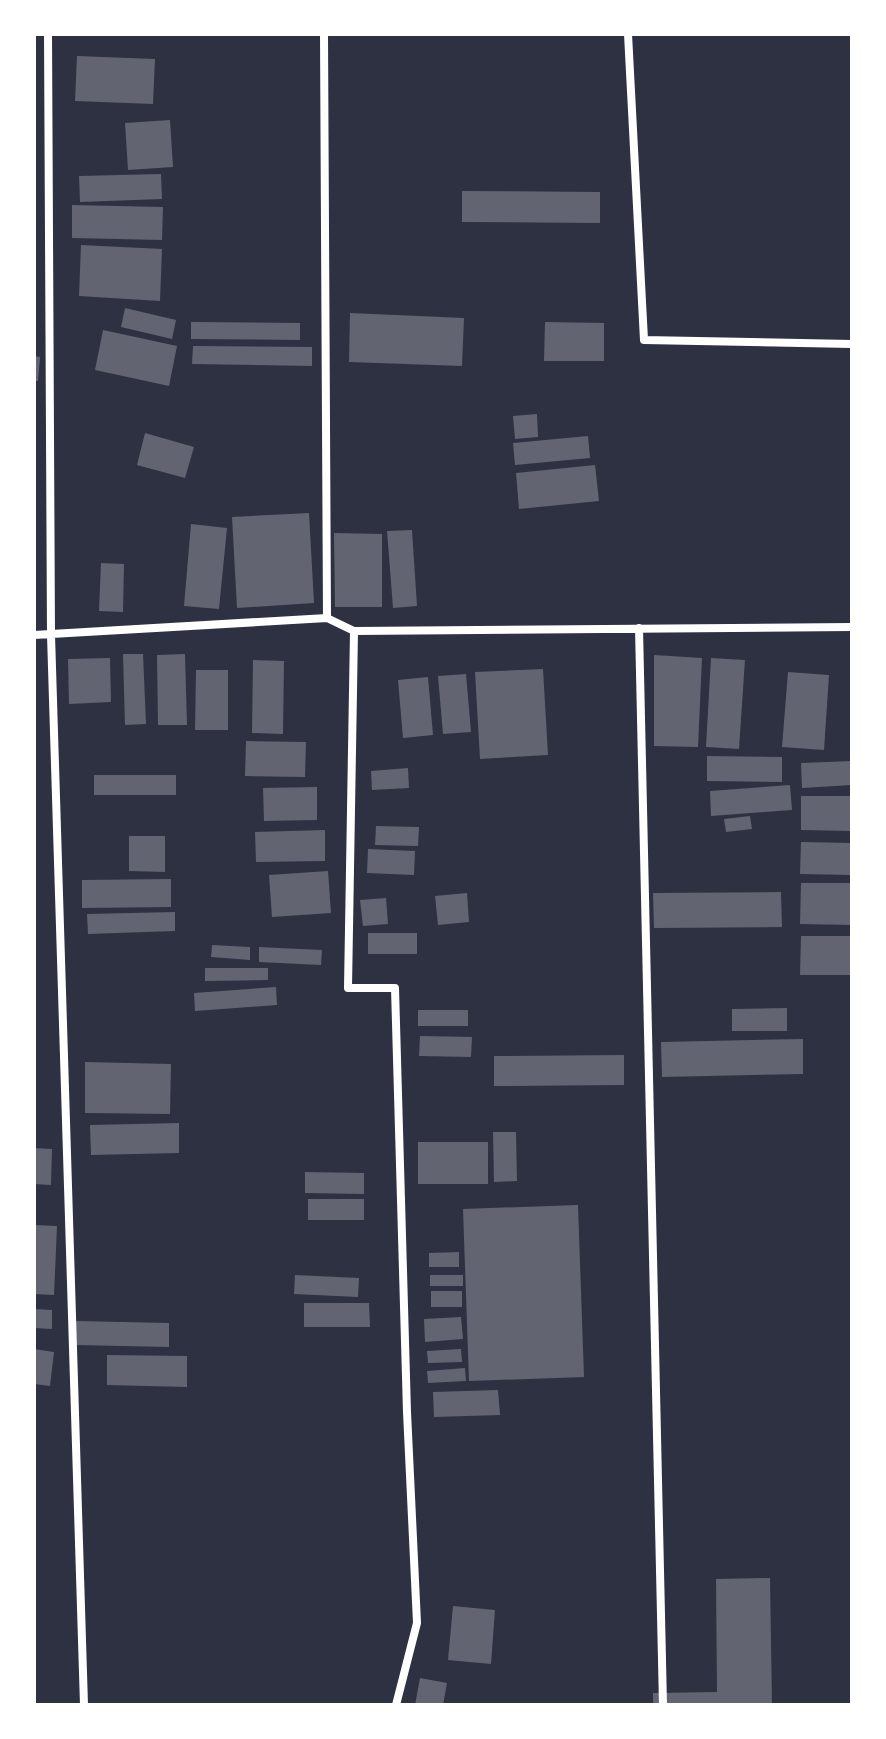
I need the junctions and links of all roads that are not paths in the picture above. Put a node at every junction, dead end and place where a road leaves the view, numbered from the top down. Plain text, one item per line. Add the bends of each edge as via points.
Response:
1 (48, 34) edge
2 (324, 34) edge
3 (628, 34) edge
4 (852, 344) edge
5 (327, 618) junction
6 (852, 627) edge
7 (639, 628) junction
8 (354, 631) junction
9 (34, 635) edge
10 (51, 635) junction
11 (84, 1705) edge
12 (396, 1705) edge
13 (663, 1705) edge

1 - 10 street
2 - 5 street
3 - 4 street via 644,340
5 - 8 street
5 - 10 street
6 - 7 street
7 - 8 street
7 - 13 street
8 - 12 street via 348,988 395,988 417,1623
9 - 10 street
10 - 11 street

